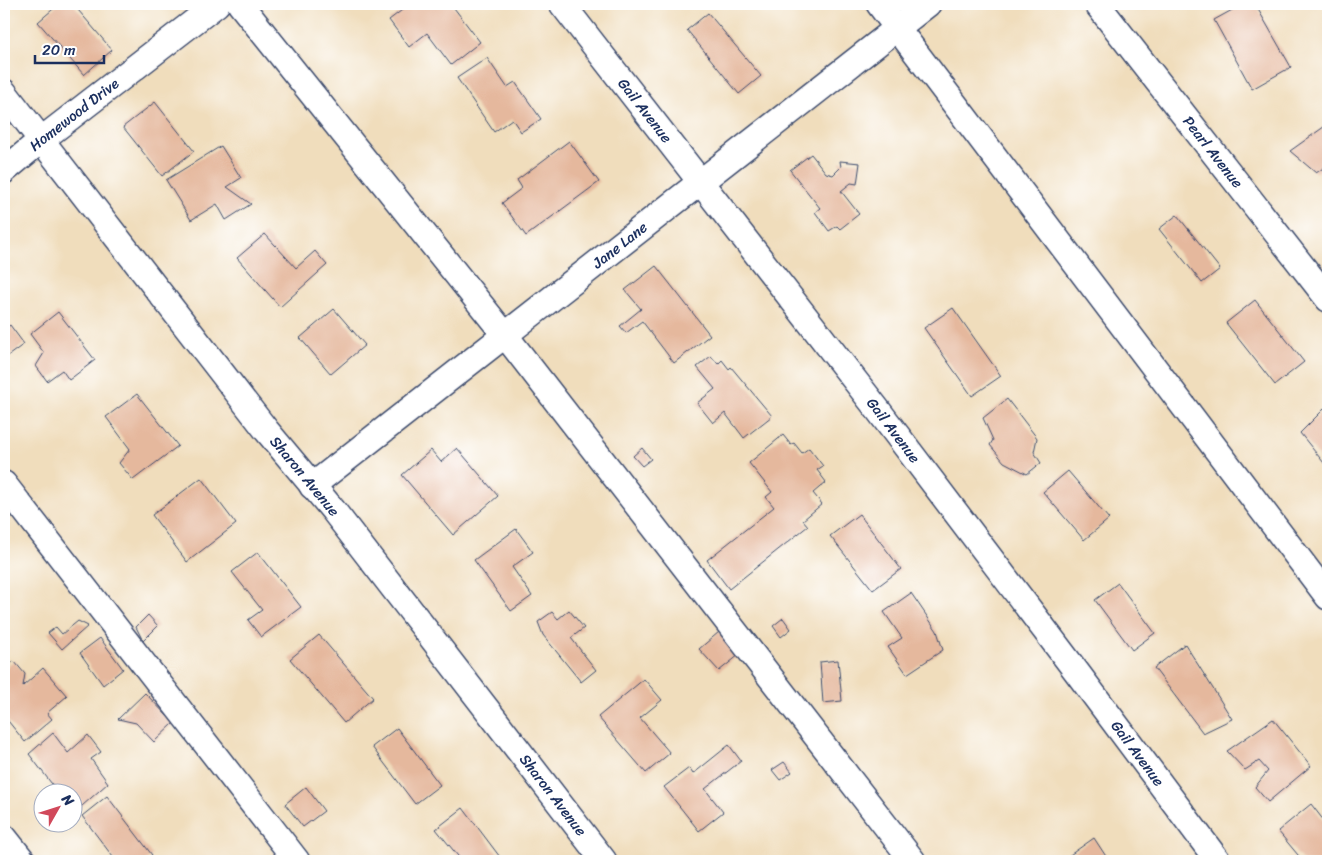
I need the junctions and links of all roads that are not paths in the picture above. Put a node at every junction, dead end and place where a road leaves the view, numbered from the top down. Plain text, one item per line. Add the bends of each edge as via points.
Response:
1 (217, 4) edge
2 (240, 4) edge
3 (562, 4) edge
4 (879, 4) edge
5 (928, 4) edge
6 (1097, 4) edge
7 (897, 28) junction
8 (4, 92) edge
9 (41, 140) junction
10 (4, 171) edge
11 (701, 181) junction
12 (1328, 300) edge
13 (505, 335) junction
14 (4, 484) edge
15 (312, 486) junction
16 (1328, 597) edge
17 (4, 837) edge
18 (23, 861) edge
19 (297, 861) edge
20 (604, 861) edge
21 (913, 861) edge
22 (1218, 861) edge

1 - 9 street, Homewood Drive
2 - 13 street
3 - 11 street, Gail Avenue
4 - 7 street
5 - 7 street, Jane Lane
6 - 12 street, Pearl Avenue
7 - 11 street, Jane Lane
7 - 16 street
8 - 9 street, Sharon Avenue
9 - 10 street, Homewood Drive
9 - 15 street, Sharon Avenue
11 - 13 street, Jane Lane
11 - 22 street, Gail Avenue
13 - 15 street, Jane Lane
13 - 21 street
14 - 19 street
15 - 20 street, Sharon Avenue
17 - 18 street

